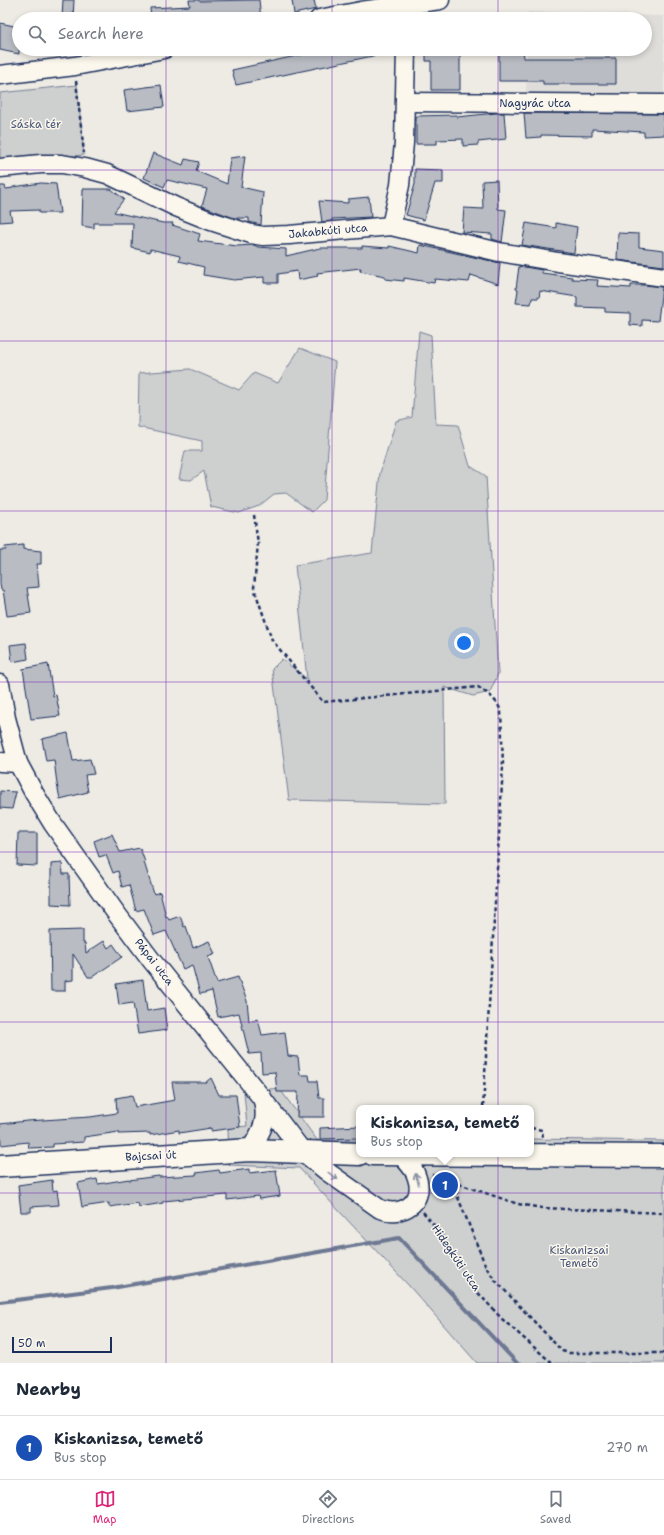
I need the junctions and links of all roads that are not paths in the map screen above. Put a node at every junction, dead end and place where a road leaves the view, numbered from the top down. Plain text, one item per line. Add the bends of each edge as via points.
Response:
1 (440, 0) edge
2 (362, 5) edge
3 (340, 12) edge
4 (404, 12) edge
5 (127, 56) edge
6 (406, 56) edge
7 (0, 75) edge
8 (406, 102) junction
9 (664, 104) edge
10 (0, 168) edge
11 (391, 226) junction
12 (664, 277) edge
13 (0, 684) edge
14 (0, 762) edge
15 (18, 763) junction
16 (261, 1097) junction
17 (250, 1150) junction
18 (303, 1152) junction
19 (356, 1154) edge
20 (534, 1156) edge
21 (664, 1156) edge
22 (403, 1157) edge
23 (0, 1166) edge

1 - 4 street
2 - 3 street
2 - 4 street
5 - 7 street via 75,66
6 - 8 street
8 - 9 street, Nagyrác utca
8 - 11 street via 400,185
10 - 11 street, Jakabkúti utca via 41,164 85,168 107,174 211,221 263,236
11 - 12 street, Jakabkúti utca via 499,252
13 - 15 street, Pápai utca
14 - 15 street
15 - 16 street, Pápai utca via 53,824 116,913
16 - 17 street via 265,1118 260,1134
16 - 18 street, Pápai utca
17 - 18 main road, Bajcsai út
17 - 23 main road, Bajcsai út
18 - 19 main road, Bajcsai út
18 -> 22 street via 380,1209 395,1212 410,1206 418,1195 419,1187 414,1170
20 - 21 main road

